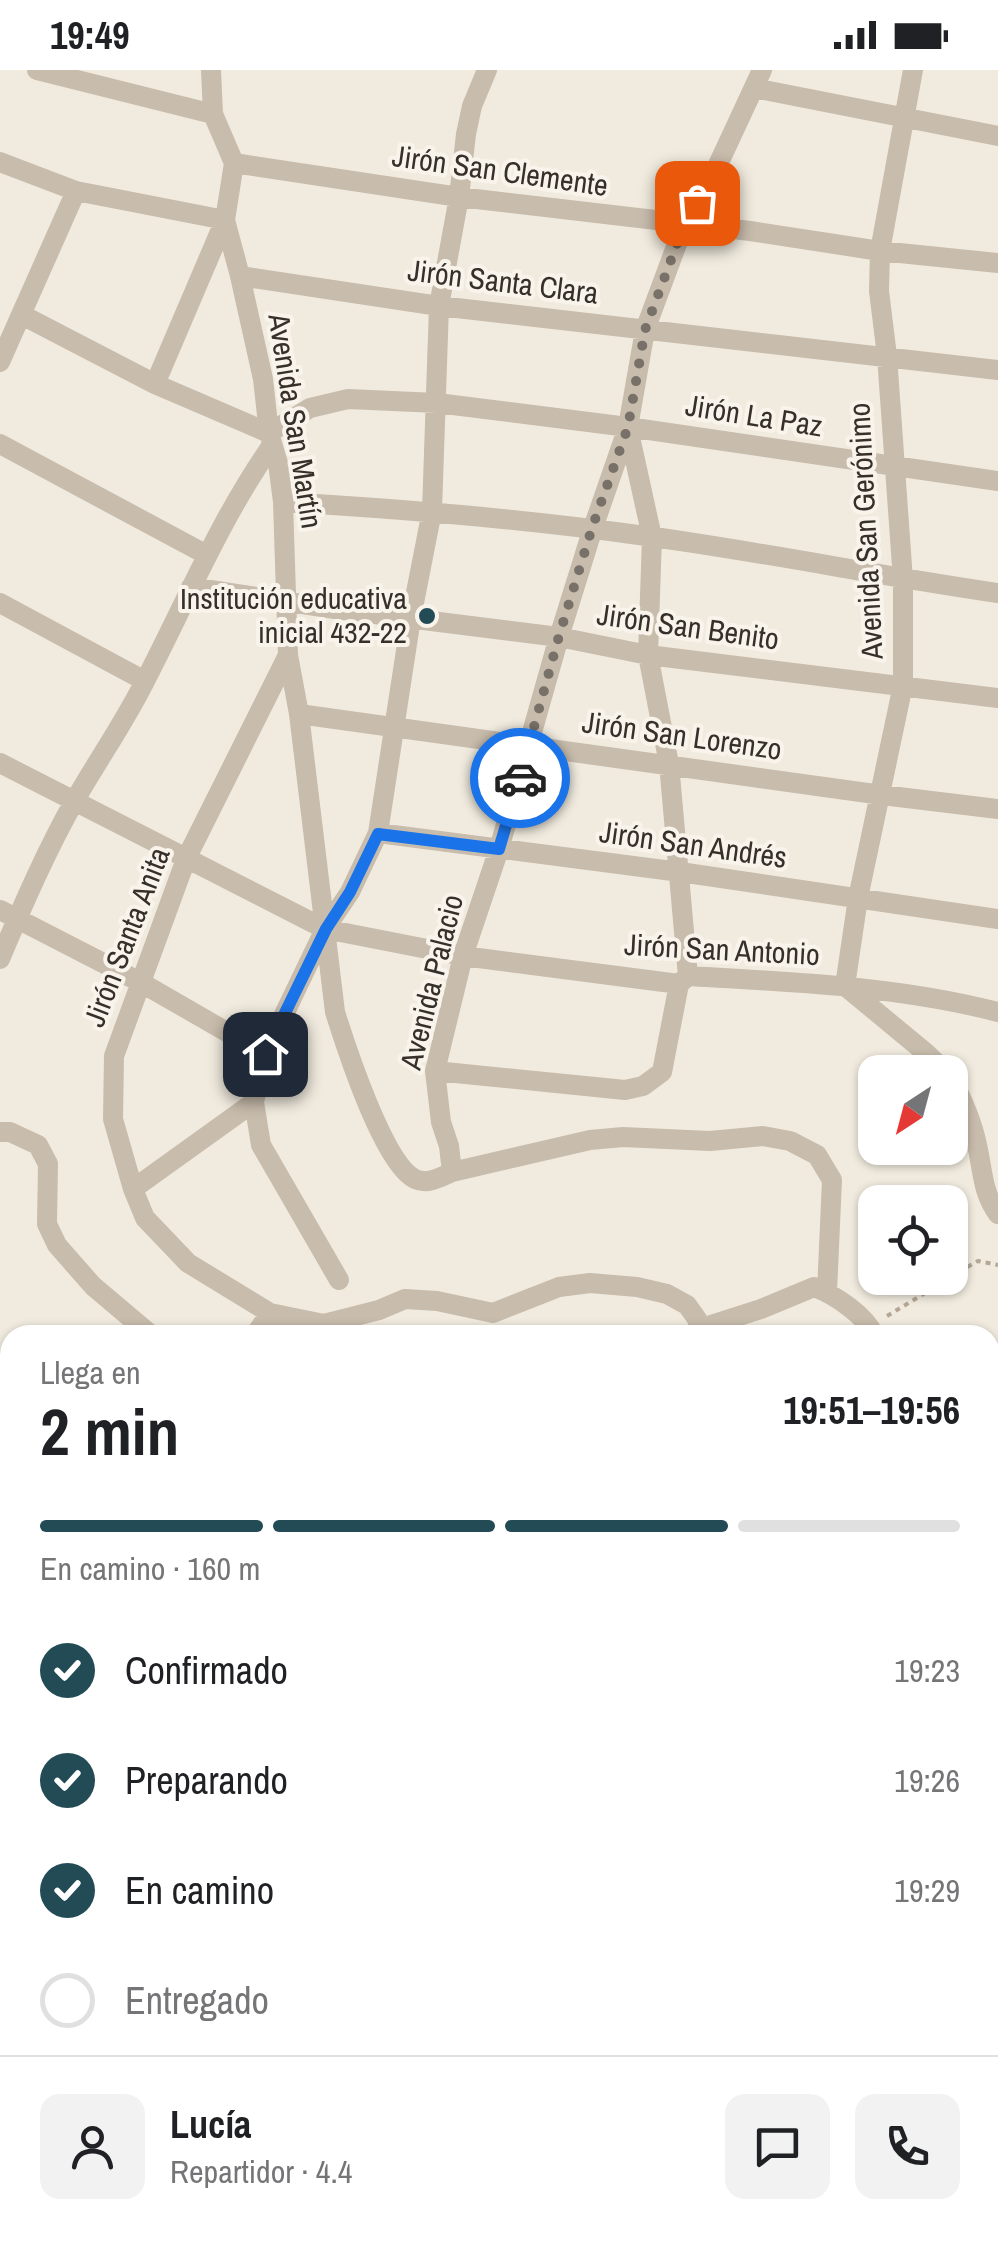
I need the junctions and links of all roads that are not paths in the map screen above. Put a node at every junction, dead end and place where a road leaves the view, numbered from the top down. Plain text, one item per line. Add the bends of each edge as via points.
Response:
1 (36, 70) edge
2 (211, 70) edge
3 (487, 70) edge
4 (913, 70) edge
5 (758, 79) edge
6 (213, 114) junction
7 (904, 116) junction
8 (998, 136) edge
9 (0, 162) edge
10 (234, 163) junction
11 (76, 191) junction
12 (459, 197) junction
13 (225, 220) junction
14 (684, 225) junction
15 (880, 251) junction
16 (998, 263) edge
17 (240, 276) junction
18 (440, 306) junction
19 (22, 315) junction
20 (645, 330) junction
21 (887, 356) junction
22 (0, 362) edge
23 (998, 370) edge
24 (155, 384) junction
25 (437, 403) junction
26 (628, 427) junction
27 (270, 439) junction
28 (0, 444) edge
29 (896, 468) junction
30 (998, 481) edge
31 (283, 502) junction
32 (432, 510) junction
33 (592, 528) junction
34 (652, 537) junction
35 (207, 555) junction
36 (903, 580) junction
37 (191, 587) junction
38 (998, 593) edge
39 (287, 602) junction
40 (0, 603) edge
41 (411, 618) junction
42 (559, 636) junction
43 (288, 655) junction
44 (648, 655) junction
45 (146, 681) junction
46 (904, 686) junction
47 (998, 698) edge
48 (299, 714) junction
49 (394, 726) junction
50 (530, 745) junction
51 (0, 763) edge
52 (669, 764) junction
53 (882, 795) junction
54 (74, 802) junction
55 (998, 808) edge
56 (378, 834) junction
57 (499, 849) junction
58 (186, 859) junction
59 (680, 872) junction
60 (858, 898) junction
61 (8, 914) edge
62 (998, 919) edge
63 (326, 929) junction
64 (463, 956) junction
65 (0, 959) edge
66 (684, 980) junction
67 (140, 982) junction
68 (845, 986) junction
69 (998, 1012) edge
70 (265, 1054) junction
71 (928, 1055) edge
72 (435, 1071) junction
73 (254, 1102) junction
74 (968, 1115) edge
75 (0, 1132) edge
76 (452, 1172) junction
77 (133, 1189) junction
78 (998, 1214) edge
79 (339, 1280) dead end
80 (827, 1292) junction
81 (270, 1313) junction
82 (138, 1325) edge
83 (262, 1325) edge
84 (700, 1325) edge
85 (711, 1325) edge
86 (866, 1325) edge

1 - 6 street
2 - 6 street
3 - 12 street via 472,106
4 - 7 street, Avenida San Gerónimo
5 - 7 street
5 - 14 street
6 - 10 street
7 - 8 street
7 - 15 street, Avenida San Gerónimo
9 - 11 street
10 - 12 street, Jirón San Clemente
10 - 13 street, Avenida San Martín
11 - 13 street
11 - 19 street
12 - 14 street, Jirón San Clemente
12 - 18 street
13 - 17 street, Avenida San Martín
13 - 24 street
14 - 15 street, Jirón San Clemente
14 - 20 street, Avenida Palacio
15 - 16 street, Jirón San Clemente
15 - 21 street, Avenida San Gerónimo
17 - 18 street, Jirón Santa Clara
17 - 27 street, Avenida San Martín
18 - 20 street, Jirón Santa Clara
18 - 25 street
19 - 22 street
19 - 24 street
20 - 21 street, Jirón Santa Clara
20 - 26 street, Avenida Palacio
21 - 23 street, Jirón Santa Clara
21 - 29 street, Avenida San Gerónimo
24 - 27 street
25 - 26 street, Jirón La Paz
25 - 27 street, Jirón La Paz via 348,398 310,408
25 - 32 street
26 - 29 street, Jirón La Paz
26 - 33 street, Avenida Palacio
26 - 34 street
27 - 31 street, Avenida San Martín
27 - 35 street
28 - 35 street
29 - 30 street, Jirón La Paz
29 - 36 street, Avenida San Gerónimo
31 - 32 street
31 - 39 street, Avenida San Martín
32 - 33 street
32 - 41 street
33 - 34 street
33 - 42 street, Avenida Palacio
34 - 36 street
34 - 44 street
35 - 37 street
36 - 38 street
36 - 46 street, Avenida San Gerónimo
37 - 39 street, Jirón San Benito
37 - 45 street
39 - 41 street, Jirón San Benito
39 - 43 street, Avenida San Martín
40 - 45 street
41 - 42 street, Jirón San Benito
41 - 49 street
42 - 44 street, Jirón San Benito
42 - 50 street, Avenida Palacio
43 - 48 street, Avenida San Martín
43 - 58 street, Jirón Santa Anita
44 - 46 street, Jirón San Benito
44 - 52 street
45 - 54 street
46 - 47 street, Jirón San Benito
46 - 53 street, Avenida San Gerónimo
48 - 49 street, Jirón San Lorenzo
48 - 63 street, Avenida San Martín
49 - 50 street, Jirón San Lorenzo
49 - 56 street
50 - 52 street, Jirón San Lorenzo
50 - 57 street, Avenida Palacio
51 - 54 street, Jirón San Antonio
52 - 53 street, Jirón San Lorenzo
52 - 59 street
53 - 55 street, Jirón San Lorenzo
53 - 60 street, Avenida San Gerónimo
54 - 58 street, Jirón San Antonio
54 - 61 street
56 - 57 street, Jirón San Andrés
56 - 63 street
57 - 59 street, Jirón San Andrés
57 - 64 street, Avenida Palacio
58 - 63 street, Jirón San Antonio
58 - 67 street, Jirón Santa Anita
59 - 60 street, Jirón San Andrés
59 - 66 street
60 - 62 street, Jirón San Andrés
60 - 68 street, Avenida San Gerónimo
61 - 65 street
61 - 67 street
63 - 64 street, Jirón San Antonio
63 - 70 street
63 - 76 street, Avenida Palacio via 335,1012 392,1152 423,1182
64 - 66 street, Jirón San Antonio
64 - 72 street, Avenida Palacio
66 - 68 street, Jirón San Antonio
66 - 72 street via 662,1072 642,1086 625,1090
67 - 70 street
67 - 77 street, Jirón Santa Anita via 114,1056 113,1119
68 - 69 street, Jirón San Antonio
68 - 71 street
70 - 73 street
72 - 76 street, Avenida Palacio
73 - 77 street
73 - 79 street via 261,1145
74 - 78 street via 987,1200
75 - 82 street via 38,1145 48,1164 47,1224 57,1245
76 - 80 street via 590,1140 790,1141 817,1155 832,1180
77 - 81 street, Jirón Santa Anita via 146,1218 188,1263
80 - 85 street via 814,1287
80 - 86 street
81 - 83 street
81 - 84 street, Jirón Santa Anita via 324,1324 405,1298 493,1312 559,1287 590,1283 667,1294 687,1305

